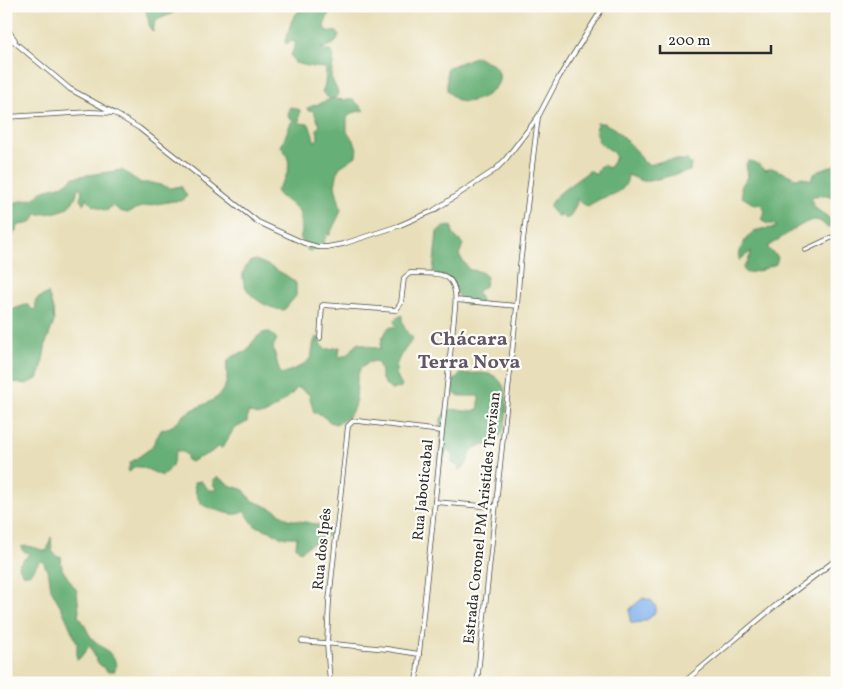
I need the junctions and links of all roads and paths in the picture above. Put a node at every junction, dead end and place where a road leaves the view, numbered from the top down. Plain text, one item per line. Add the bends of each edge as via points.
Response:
1 (604, 6) edge
2 (6, 27) edge
3 (6, 35) edge
4 (21, 47) junction
5 (114, 113) junction
6 (6, 117) edge
7 (538, 117) junction
8 (837, 235) edge
9 (805, 250) dead end
10 (456, 300) junction
11 (517, 306) junction
12 (320, 338) dead end
13 (441, 431) junction
14 (435, 502) junction
15 (495, 506) junction
16 (837, 559) edge
17 (302, 641) dead end
18 (326, 644) junction
19 (420, 654) junction
20 (330, 683) edge
21 (416, 683) edge
22 (477, 683) edge
23 (683, 683) edge

1 - 7 street
2 - 4 street
3 - 4 street
4 - 5 street via 70,89
5 - 6 street
5 - 7 street via 258,222 304,244 318,247 343,244 433,211 495,170
7 - 11 street, Estrada Coronel PM Aristides Trevisan
8 - 9 street
10 - 11 street
10 - 12 street via 448,276 407,274 401,304 396,310 322,306
10 - 13 street, Rua Jaboticabal
11 - 15 street, Estrada Coronel PM Aristides Trevisan
13 - 14 street, Rua Jaboticabal
13 - 18 street, Rua dos Ipês via 354,421 348,426
14 - 15 street
14 - 19 street, Rua Jaboticabal
15 - 22 street, Estrada Coronel PM Aristides Trevisan
16 - 23 street
17 - 18 street
18 - 19 street
18 - 20 street, Rua dos Ipês
19 - 21 street, Rua Jaboticabal

